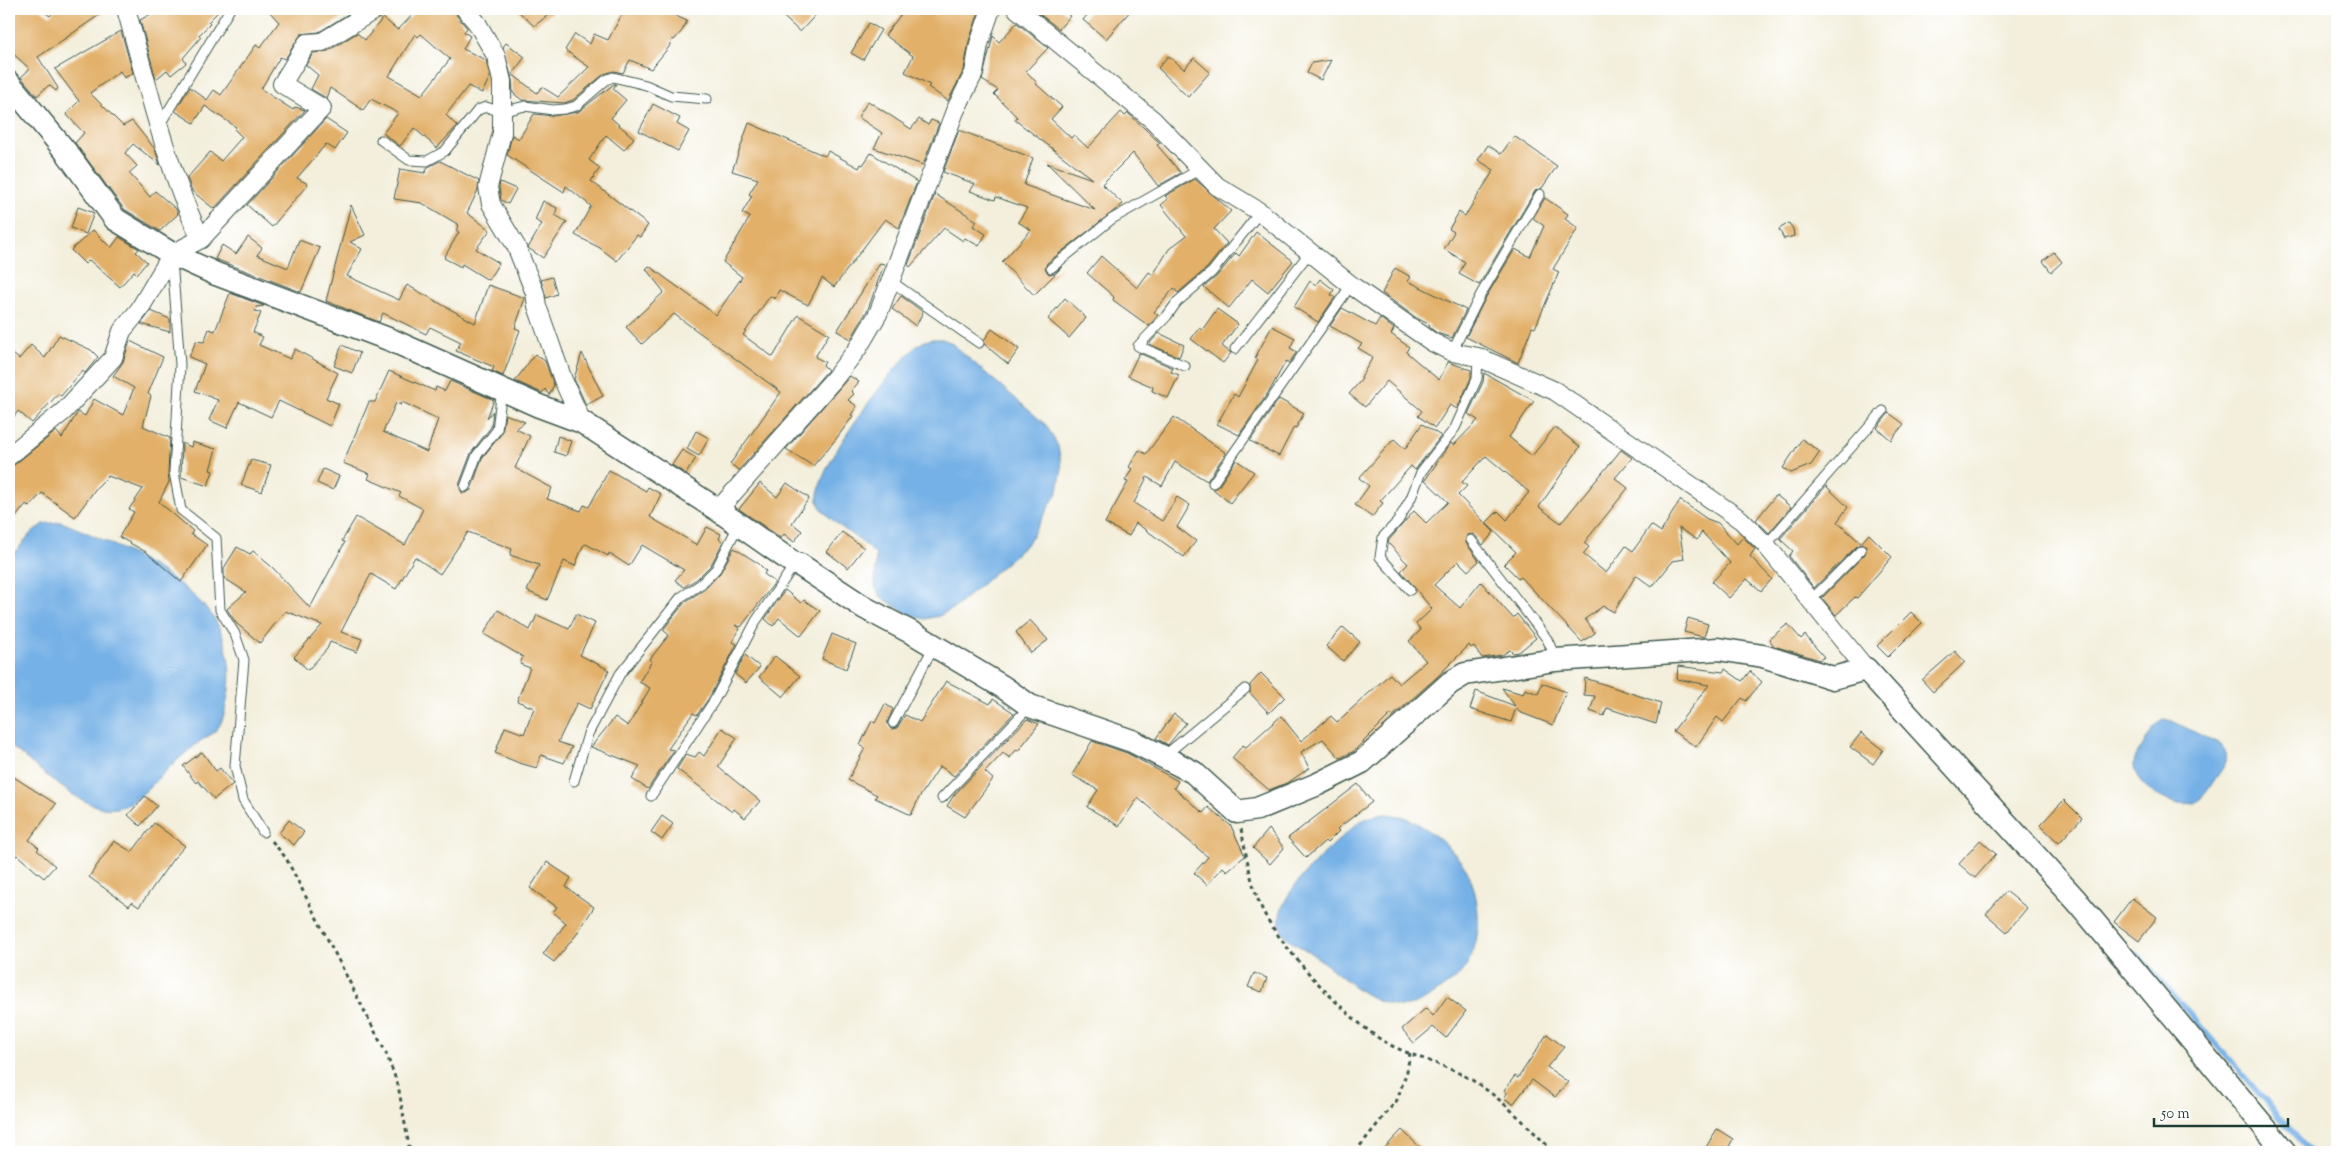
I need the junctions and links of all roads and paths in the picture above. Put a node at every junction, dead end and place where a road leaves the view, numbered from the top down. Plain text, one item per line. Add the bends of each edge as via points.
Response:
1 (126, 9) edge
2 (230, 9) edge
3 (376, 9) edge
4 (465, 9) edge
5 (991, 9) edge
6 (1017, 9) edge
7 (9, 83) edge
8 (707, 99) dead end
9 (502, 112) junction
10 (159, 126) junction
11 (381, 140) dead end
12 (1202, 168) junction
13 (1540, 194) dead end
14 (1260, 212) junction
15 (201, 239) junction
16 (1310, 252) junction
17 (172, 254) junction
18 (1051, 268) dead end
19 (892, 282) junction
20 (1351, 285) junction
21 (979, 343) dead end
22 (1235, 349) dead end
23 (1452, 352) junction
24 (1478, 357) junction
25 (1185, 366) dead end
26 (502, 389) junction
27 (1883, 410) dead end
28 (582, 422) junction
29 (9, 456) edge
30 (1213, 483) dead end
31 (465, 487) dead end
32 (718, 510) junction
33 (738, 526) junction
34 (1471, 540) dead end
35 (1766, 545) junction
36 (1861, 550) dead end
37 (795, 564) junction
38 (1410, 590) dead end
39 (1811, 600) junction
40 (934, 646) junction
41 (1548, 662) junction
42 (1866, 669) junction
43 (1245, 689) dead end
44 (1030, 706) junction
45 (893, 723) dead end
46 (1163, 757) junction
47 (574, 780) dead end
48 (651, 796) dead end
49 (942, 798) dead end
50 (1237, 812) junction
51 (263, 832) joint
52 (1410, 1053) junction
53 (410, 1152) edge
54 (1355, 1152) edge
55 (1554, 1152) edge
56 (2285, 1152) edge

1 - 10 street
2 - 10 lane
3 - 15 street via 322,42 306,43 282,84 322,108
4 - 9 street via 496,56 502,80
5 - 19 street via 974,73 956,112
6 - 12 street via 1153,120
7 - 17 street via 68,153 115,219
8 - 9 lane via 671,96 646,85 613,77 576,106 565,110 525,106
9 - 11 lane via 486,107 478,110 445,151 427,161 408,160
9 - 28 street via 502,133 488,188 491,204 516,246 563,380
10 - 15 street via 184,205
12 - 14 street via 1217,186
12 - 18 lane via 1112,219
13 - 23 lane via 1481,294
14 - 16 street
14 - 25 lane via 1212,272 1177,302 1138,346
15 - 17 street
16 - 20 street
16 - 22 lane
17 - 26 street via 391,340
17 - 29 street via 139,310 122,331 113,358 64,411
17 - 51 lane via 180,365 174,472 181,510 216,538 220,610 235,634 244,660 235,766 243,800
19 - 21 lane
19 - 32 street via 858,348
20 - 23 street via 1432,342
20 - 30 lane
23 - 24 street
24 - 35 street via 1555,391 1741,520
24 - 38 lane via 1477,379 1455,428 1421,472 1398,521 1383,537 1380,557
26 - 28 street
26 - 31 lane via 497,430 477,455
27 - 35 lane
28 - 32 street
32 - 33 street
33 - 37 street
33 - 47 lane via 716,569 681,597 620,674 588,734
34 - 41 lane via 1547,638 1552,650
35 - 39 street
36 - 39 lane
37 - 40 street
37 - 48 lane via 756,621 714,701
39 - 42 street
40 - 44 street
40 - 45 lane
41 - 42 street via 1718,649 1763,656 1833,678
41 - 50 street via 1465,674 1450,683 1362,762 1257,809
42 - 56 street via 2076,900
43 - 46 lane
44 - 46 street via 1132,741
44 - 49 lane
46 - 50 street via 1192,772
50 - 52 path via 1254,888 1264,912 1284,944 1362,1027 1386,1043
51 - 53 path via 286,858 386,1053 398,1085
52 - 54 path via 1397,1100
52 - 55 path via 1475,1081 1508,1107

